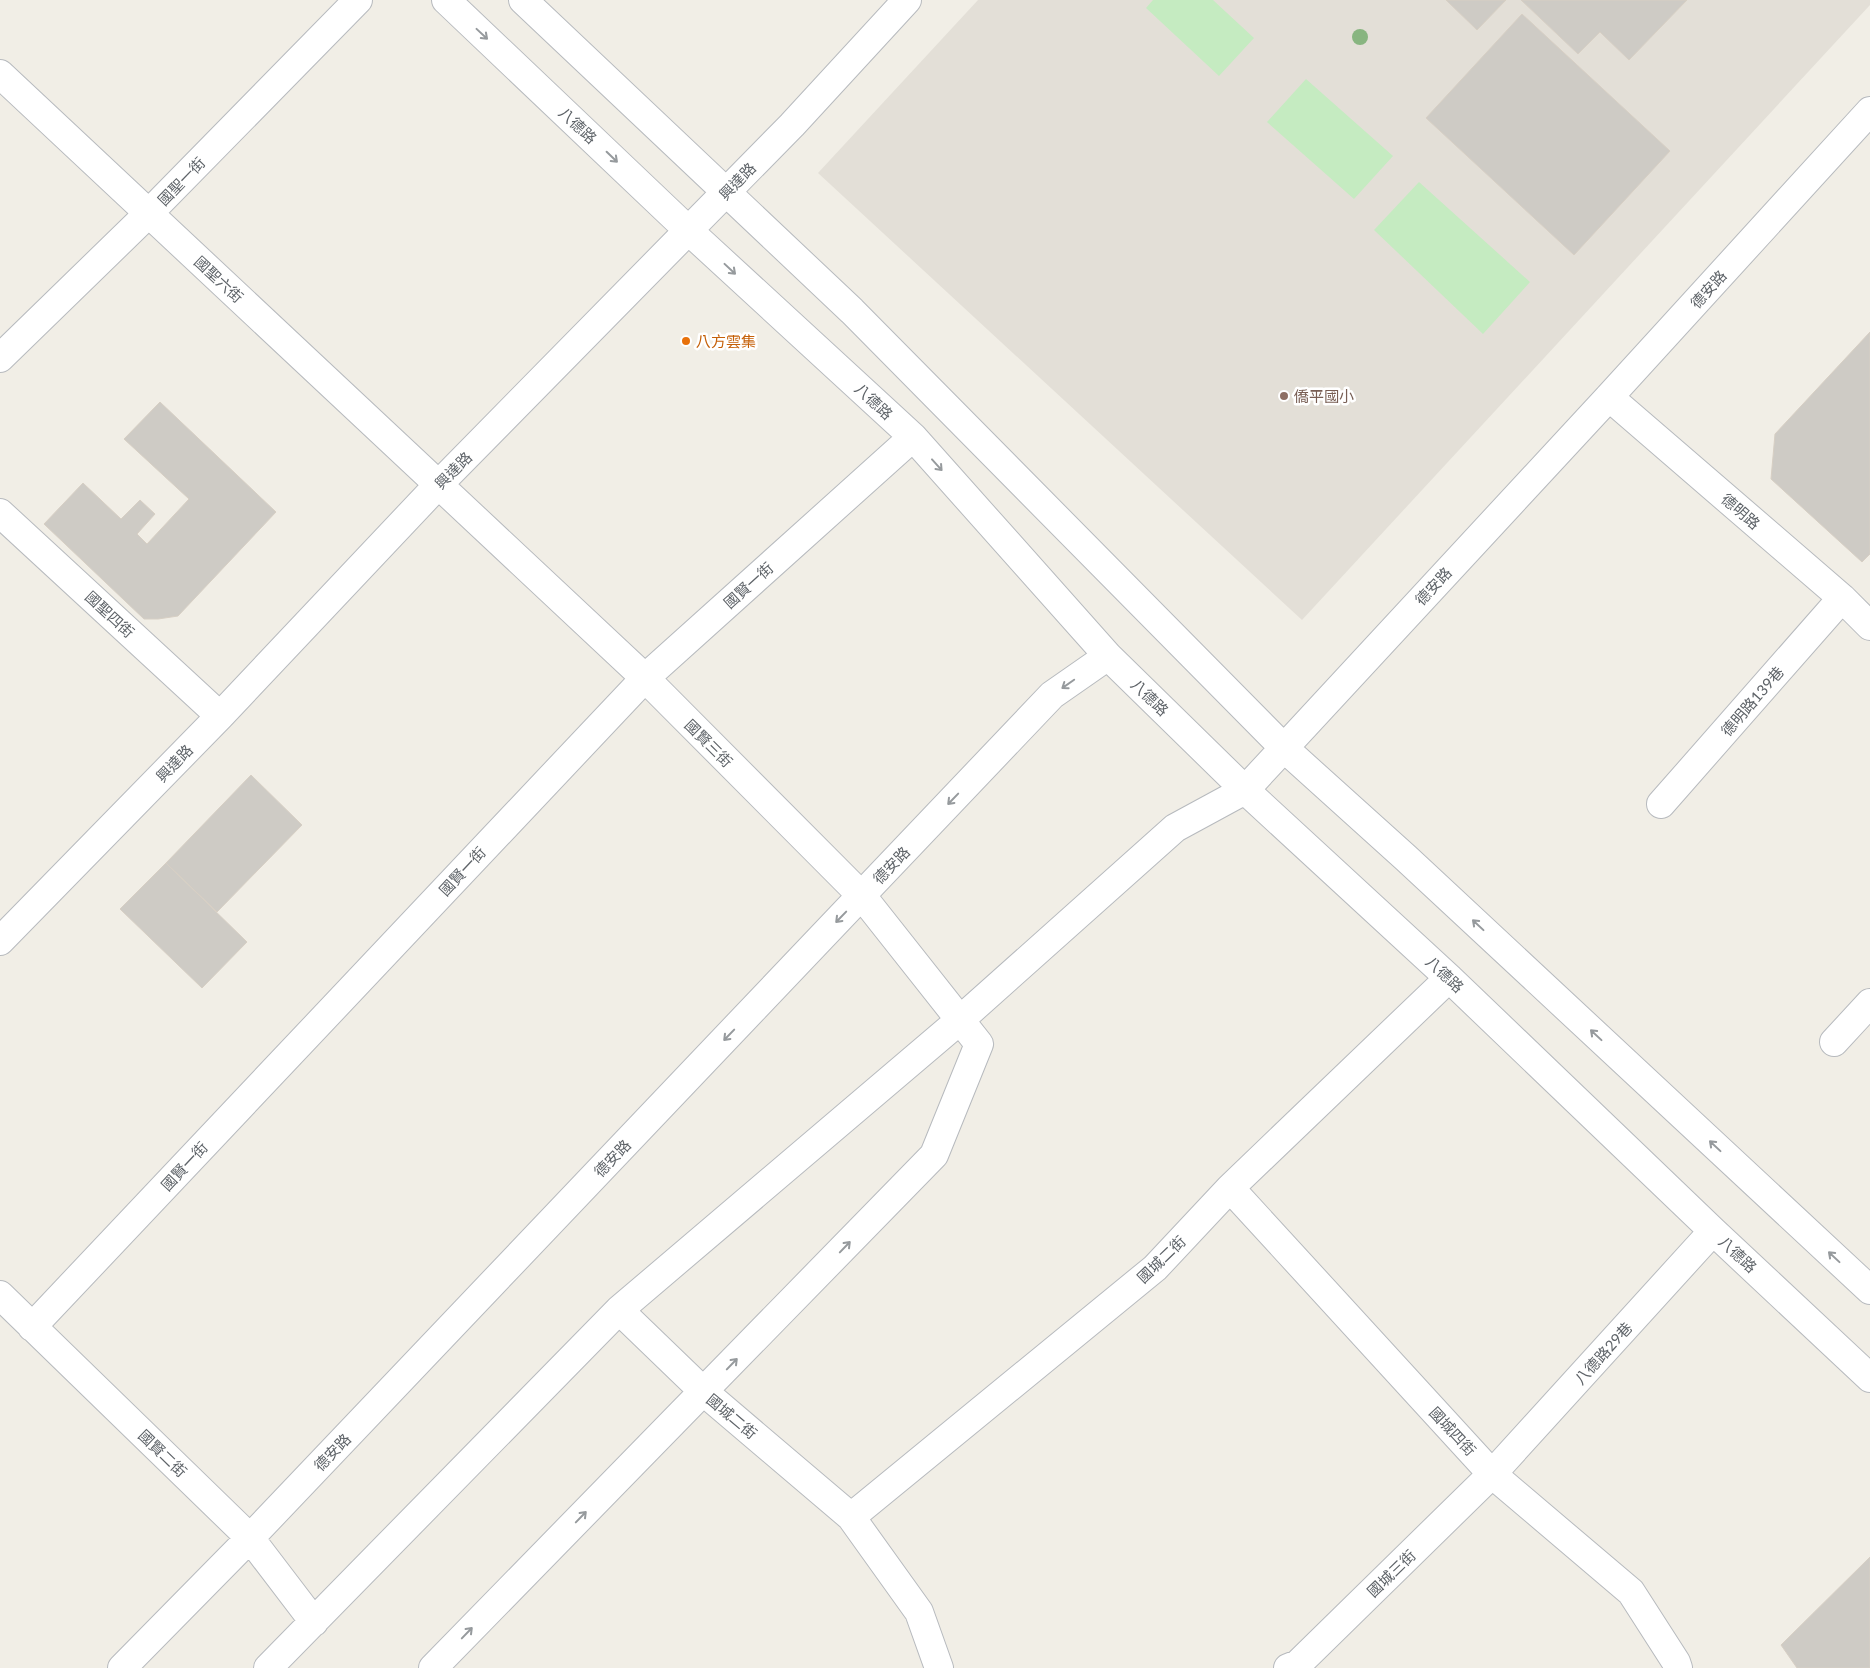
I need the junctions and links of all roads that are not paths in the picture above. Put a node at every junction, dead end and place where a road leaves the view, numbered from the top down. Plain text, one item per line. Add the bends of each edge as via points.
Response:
1 (358, 0) edge
2 (446, 0) edge
3 (523, 0) edge
4 (907, 0) edge
5 (0, 74) edge
6 (1870, 111) edge
7 (726, 193) junction
8 (149, 213) junction
9 (690, 231) junction
10 (0, 358) edge
11 (1609, 397) junction
12 (913, 437) junction
13 (438, 484) junction
14 (0, 513) edge
15 (1842, 598) junction
16 (1870, 626) edge
17 (1108, 656) junction
18 (645, 678) junction
19 (220, 716) junction
20 (1284, 748) junction
21 (1245, 790) junction
22 (1662, 804) dead end
23 (862, 896) junction
24 (0, 941) edge
25 (1449, 978) junction
26 (1870, 1003) edge
27 (960, 1020) junction
28 (1834, 1042) dead end
29 (1230, 1188) junction
30 (1712, 1231) junction
31 (1870, 1290) edge
32 (0, 1295) edge
33 (619, 1310) junction
34 (32, 1327) junction
35 (1870, 1378) edge
36 (704, 1392) junction
37 (1492, 1474) junction
38 (851, 1517) junction
39 (250, 1538) junction
40 (314, 1622) junction
41 (122, 1668) edge
42 (268, 1668) edge
43 (433, 1668) edge
44 (939, 1668) edge
45 (1288, 1668) edge
46 (1678, 1668) edge

1 - 8 street, 國聖一街
2 -> 9 street, 八德路
3 - 7 street
4 - 7 street, 興達路
5 - 8 street, 國聖六街
6 - 11 street, 德安路
7 - 9 street, 興達路
7 - 20 street via 852,311
8 - 10 street, 國聖一街
8 - 13 street, 國聖六街
9 -> 12 street, 八德路
9 - 13 street, 興達路
11 - 15 street, 德明路
11 - 20 street, 德安路
12 -> 17 street, 八德路
12 - 18 street, 國賢一街
13 - 18 street, 國賢三街
13 - 19 street, 興達路
14 - 19 street, 國聖四街
15 - 16 street, 德明路
15 - 22 street, 德明路139巷
17 - 21 street, 八德路
17 -> 23 street, 德安路 via 1052,695
18 - 23 street, 國賢三街
18 - 34 street, 國賢一街
19 - 24 street, 興達路
20 - 21 street, 德安路
31 -> 20 street
21 - 25 street, 八德路
21 - 27 street, 德安路 via 1175,828
23 - 27 street, 國賢三街
23 -> 39 street, 德安路
25 - 29 street, 國城二街
25 - 30 street, 八德路
26 - 28 street
27 - 33 street, 德安路
36 -> 27 street via 934,1155 979,1044
29 - 37 street, 國城四街
29 - 38 street, 國城二街 via 1155,1268
30 - 35 street, 八德路
30 - 37 street, 八德路29巷
32 - 34 street, 國賢二街
33 - 36 street, 國城二街
33 - 40 street, 德安路
34 - 39 street, 國賢二街
36 - 38 street, 國城二街
43 -> 36 street
37 - 45 street, 國城三街 via 1298,1664
37 - 46 street, 國城四街 via 1631,1592
38 - 44 street, 國城二街 via 920,1612
39 - 40 street, 國賢二街
39 - 41 street, 德安路
40 - 42 street, 德安路

